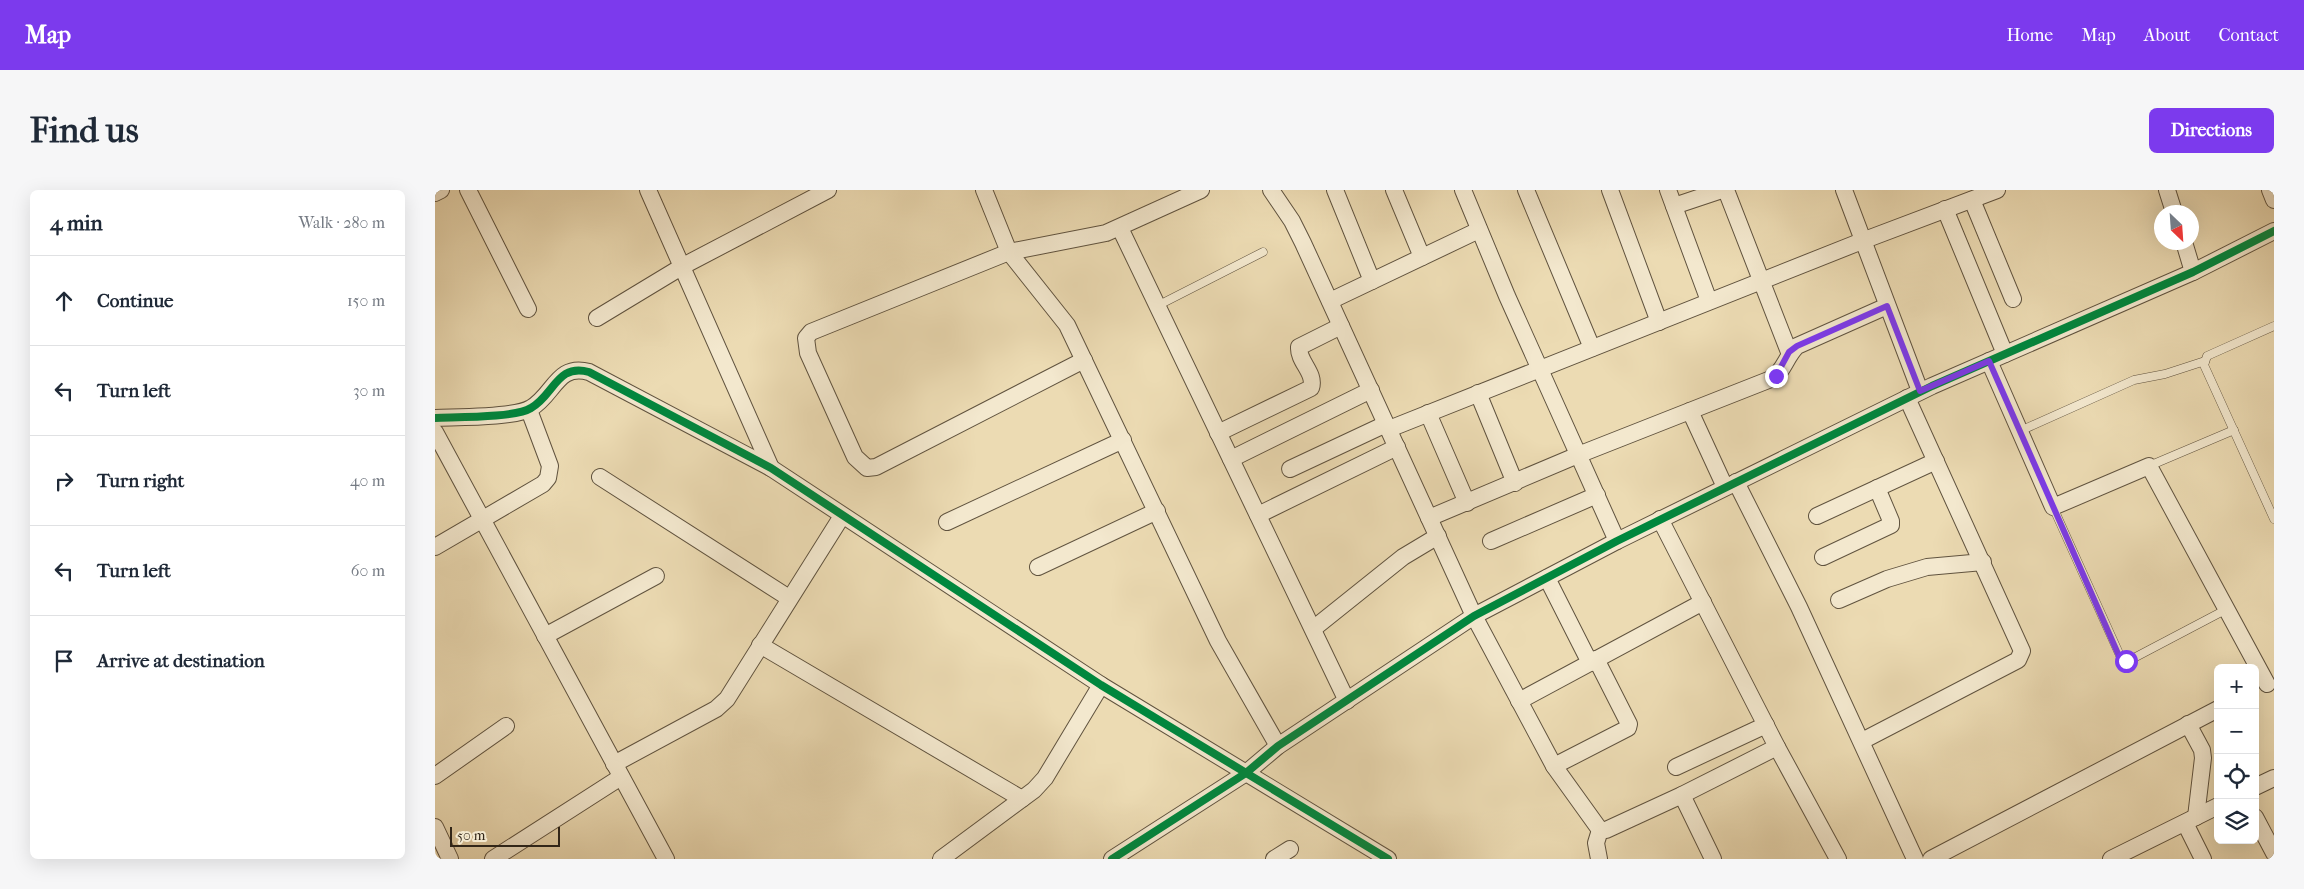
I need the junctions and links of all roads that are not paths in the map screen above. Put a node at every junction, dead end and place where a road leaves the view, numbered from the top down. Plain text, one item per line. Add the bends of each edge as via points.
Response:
1 (441, 190) edge
2 (468, 190) edge
3 (648, 190) edge
4 (828, 190) edge
5 (984, 190) edge
6 (1201, 190) edge
7 (1271, 190) edge
8 (1335, 190) edge
9 (1394, 190) edge
10 (1463, 190) edge
11 (1526, 190) edge
12 (1610, 190) edge
13 (1668, 190) edge
14 (1722, 190) edge
15 (1726, 190) edge
16 (1844, 190) edge
17 (1997, 190) edge
18 (2167, 190) edge
19 (2270, 190) edge
20 (435, 193) edge
21 (1972, 200) junction
22 (2274, 200) edge
23 (2172, 205) edge
24 (1674, 206) junction
25 (1945, 209) junction
26 (1120, 228) junction
27 (1479, 230) junction
28 (2274, 231) edge
29 (1862, 241) junction
30 (2186, 250) edge
31 (1009, 252) junction
32 (1263, 252) dead end
33 (1422, 257) junction
34 (683, 266) junction
35 (2193, 272) junction
36 (1372, 281) junction
37 (1761, 281) junction
38 (2013, 299) dead end
39 (1330, 301) junction
40 (1709, 302) junction
41 (1157, 306) junction
42 (1887, 306) junction
43 (528, 309) dead end
44 (597, 318) dead end
45 (1659, 322) junction
46 (1341, 326) junction
47 (2274, 326) edge
48 (1593, 348) junction
49 (1789, 352) junction
50 (2005, 354) junction
51 (1084, 360) junction
52 (1989, 361) junction
53 (2205, 361) junction
54 (1540, 369) junction
55 (1371, 390) junction
56 (1478, 394) junction
57 (1913, 395) junction
58 (529, 410) junction
59 (1690, 410) junction
60 (1428, 413) junction
61 (435, 418) edge
62 (1387, 426) junction
63 (2234, 430) junction
64 (2020, 431) junction
65 (435, 432) edge
66 (1218, 433) junction
67 (1123, 440) junction
68 (1397, 447) junction
69 (1578, 455) junction
70 (1231, 459) junction
71 (1936, 461) junction
72 (2149, 466) junction
73 (771, 468) junction
74 (1290, 469) dead end
75 (599, 478) dead end
76 (1515, 483) junction
77 (1731, 484) junction
78 (1877, 488) junction
79 (1597, 495) junction
80 (1467, 503) junction
81 (2053, 508) junction
82 (1157, 511) junction
83 (842, 516) junction
84 (1258, 516) junction
85 (1817, 516) dead end
86 (481, 518) junction
87 (1429, 518) junction
88 (2274, 518) edge
89 (1661, 519) junction
90 (947, 522) dead end
91 (1438, 536) junction
92 (1617, 540) junction
93 (1491, 541) dead end
94 (435, 546) edge
95 (1823, 558) dead end
96 (1983, 562) junction
97 (1037, 567) dead end
98 (656, 576) dead end
99 (1547, 578) junction
100 (789, 598) junction
101 (1839, 600) dead end
102 (1703, 602) junction
103 (2227, 608) junction
104 (1474, 616) junction
105 (1313, 629) junction
106 (545, 636) junction
107 (760, 645) junction
108 (1593, 661) junction
109 (1101, 685) junction
110 (2265, 685) edge
111 (1347, 701) junction
112 (1519, 701) junction
113 (2214, 711) edge
114 (2188, 724) junction
115 (1766, 725) junction
116 (506, 726) dead end
117 (1862, 741) junction
118 (1279, 746) junction
119 (1777, 747) junction
120 (1554, 766) junction
121 (1676, 767) dead end
122 (618, 770) junction
123 (1246, 773) junction
124 (435, 776) edge
125 (2274, 778) edge
126 (2259, 785) edge
127 (1682, 795) junction
128 (1023, 799) junction
129 (2214, 808) edge
130 (2191, 820) junction
131 (2259, 825) edge
132 (435, 827) edge
133 (1600, 830) junction
134 (1290, 849) dead end
135 (2274, 853) edge
136 (948, 857) edge
137 (1711, 858) edge
138 (450, 859) edge
139 (493, 859) edge
140 (666, 859) edge
141 (1112, 859) edge
142 (1274, 859) edge
143 (1388, 859) edge
144 (1599, 859) edge
145 (1838, 859) edge
146 (1915, 859) edge
147 (1932, 859) edge
148 (1959, 859) edge
149 (2111, 859) edge
150 (2203, 859) edge

1 - 20 street
2 - 43 street
3 - 34 street
4 - 34 street
5 - 31 street
6 - 26 street
7 - 39 street via 1292,221
8 - 36 street
9 - 33 street
10 - 27 street
11 - 48 street
12 - 45 street
13 - 24 street
14 - 24 street
15 - 37 street
16 - 29 street
17 - 21 street
18 - 23 street
19 - 22 street
21 - 25 street
21 - 38 street
24 - 40 street
25 - 29 street
25 - 50 street
26 - 31 street via 1095,237
26 - 41 street
27 - 33 street
27 - 54 street
28 - 35 street
29 - 37 street
29 - 42 street
30 - 35 street
31 - 51 street via 1067,325
31 - 51 street via 811,332 806,338 808,352 855,457 867,468 876,466
32 - 41 lane
33 - 36 street
34 - 44 street
34 - 73 street
35 - 50 street
36 - 39 street
37 - 40 street
37 - 49 street
39 - 46 street
40 - 45 street
41 - 66 street
42 - 49 street
42 - 57 street
45 - 48 street
46 - 55 street
46 - 66 street via 1299,347 1312,379 1311,388
47 - 53 lane via 2207,356
48 - 54 street
49 - 59 street via 1776,376
50 - 52 street
51 - 67 street
52 - 57 street
52 - 64 street
53 - 63 lane
53 - 64 lane via 2134,380
54 - 56 street
54 - 69 street
55 - 62 street
55 - 70 street
56 - 60 street
56 - 76 street
57 - 71 street
57 - 77 street
58 - 61 street
58 - 73 street via 565,374 581,370
58 - 86 street via 550,466 548,478 543,484
59 - 69 street
59 - 77 street
60 - 62 street
60 - 80 street
62 - 68 street
62 - 74 street
63 - 72 lane
63 - 88 lane
64 - 81 street
65 - 86 street
66 - 70 street
67 - 82 street
67 - 90 street
68 - 84 street
68 - 87 street
69 - 76 street
69 - 79 street
70 - 84 street
71 - 78 street
71 - 96 street
72 - 81 street
72 - 103 street
73 - 83 street
75 - 100 street
76 - 80 street
77 - 89 street
77 - 117 street via 1799,607
78 - 85 street
78 - 95 street via 1891,525
79 - 92 street
79 - 93 street
80 - 87 street
81 - 103 lane via 2122,660 2130,660
82 - 97 street
82 - 118 street via 1218,641
83 - 100 street
83 - 109 street
84 - 105 street
86 - 94 street
86 - 106 street
87 - 91 street
89 - 92 street
89 - 102 street
91 - 104 street
91 - 105 street via 1403,557
92 - 99 street
96 - 101 street via 1927,566
96 - 117 street via 2020,646 2021,656
98 - 106 street
99 - 104 street
99 - 108 street
100 - 107 street
102 - 108 street
102 - 115 street
103 - 110 street
104 - 111 street
104 - 112 street
105 - 111 street
106 - 122 street
107 - 122 street via 721,706
107 - 128 street
108 - 112 street
108 - 120 street via 1629,724 1628,728
109 - 123 street
109 - 128 street via 1045,778
111 - 118 street
112 - 120 street
113 - 114 street
114 - 130 street via 2203,758
114 - 147 street
115 - 119 street
115 - 121 street
116 - 124 street
117 - 146 street
118 - 123 street
119 - 127 street
119 - 145 street
120 - 133 street
122 - 139 street
122 - 140 street
123 - 141 street
123 - 143 street
125 - 126 street
127 - 133 street
127 - 137 street
128 - 136 street
129 - 130 street
130 - 149 street
130 - 150 street
131 - 135 street
132 - 138 street
133 - 144 street via 1596,843
134 - 142 street
147 - 148 street

